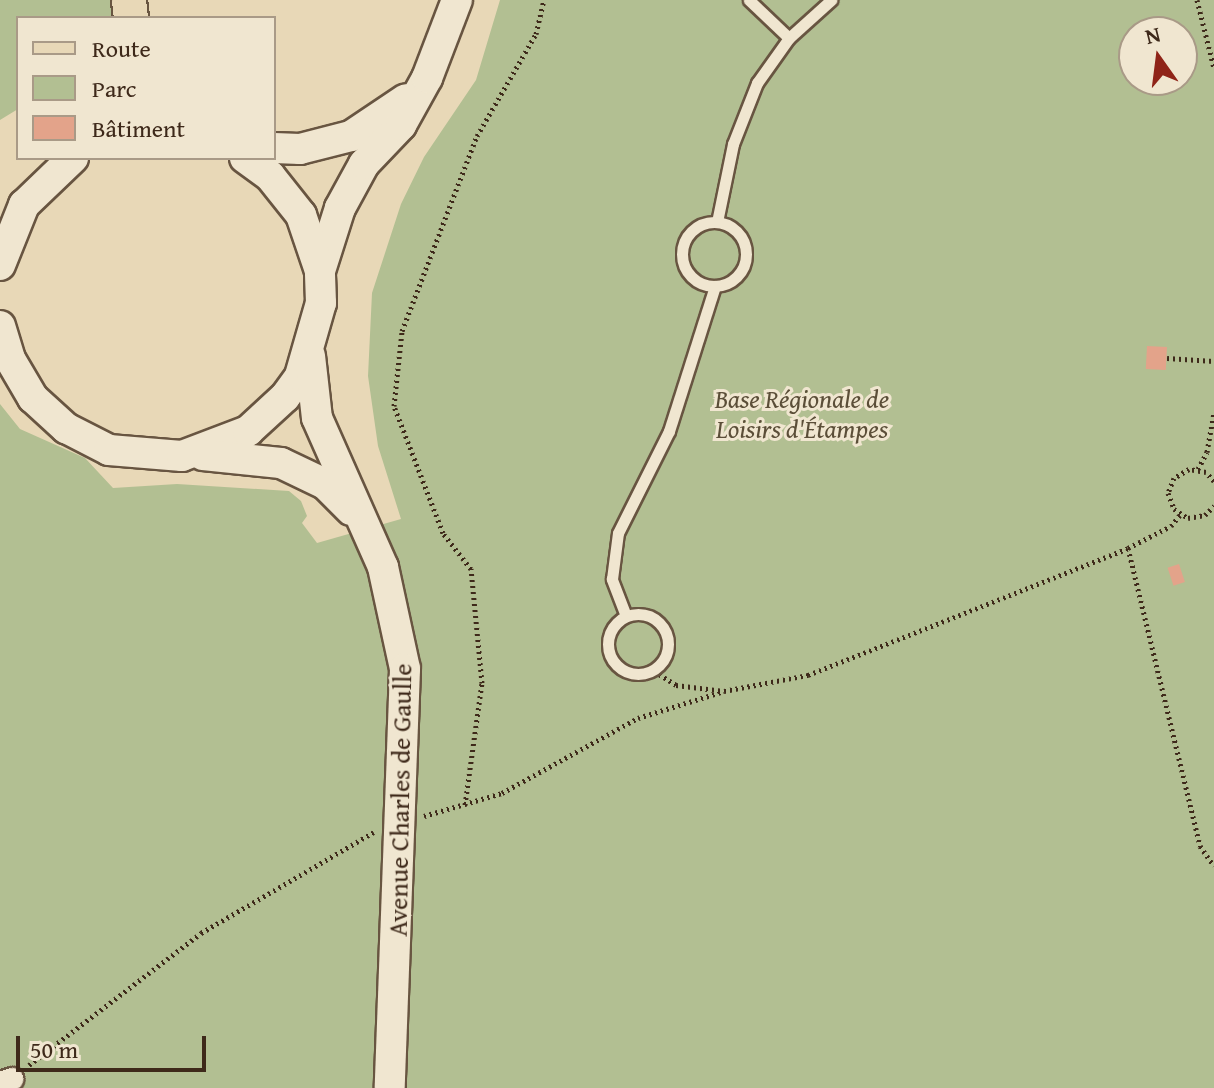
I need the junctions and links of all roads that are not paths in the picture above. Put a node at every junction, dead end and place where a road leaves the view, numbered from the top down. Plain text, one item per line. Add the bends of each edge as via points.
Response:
1 (457, 0) edge
2 (749, 0) edge
3 (831, 0) edge
4 (789, 38) junction
5 (427, 78) junction
6 (276, 148) edge
7 (71, 160) edge
8 (248, 160) edge
9 (717, 222) junction
10 (0, 265) edge
11 (320, 271) junction
12 (715, 286) junction
13 (0, 326) edge
14 (310, 356) junction
15 (182, 456) junction
16 (361, 520) junction
17 (626, 616) junction
18 (390, 1088) edge

1 - 5 main road
2 - 4 lane
3 - 4 lane
4 - 9 lane via 757,83 733,144
5 - 6 main road via 391,114 351,136 300,149
5 - 11 main road via 401,125 352,186
7 - 10 main road via 24,205
8 - 11 main road via 270,176 301,215
9 - 12 lane via 736,231 746,261 735,279
9 - 12 lane via 695,229 683,259 693,278
11 - 14 main road via 321,303
12 - 17 lane via 669,431 618,533 612,579
13 - 15 main road, Avenue Charles de Gaulle via 21,381 66,428 131,455
14 - 15 main road via 268,415 227,442
14 - 16 main road, Avenue Charles de Gaulle via 317,418
15 - 16 main road, Avenue Charles de Gaulle via 227,455 281,463 325,484
16 - 18 main road, Avenue Charles de Gaulle via 383,567 402,643 403,816
17 - 17 lane via 610,632 609,653 632,674 654,671 667,653 665,631 649,616

